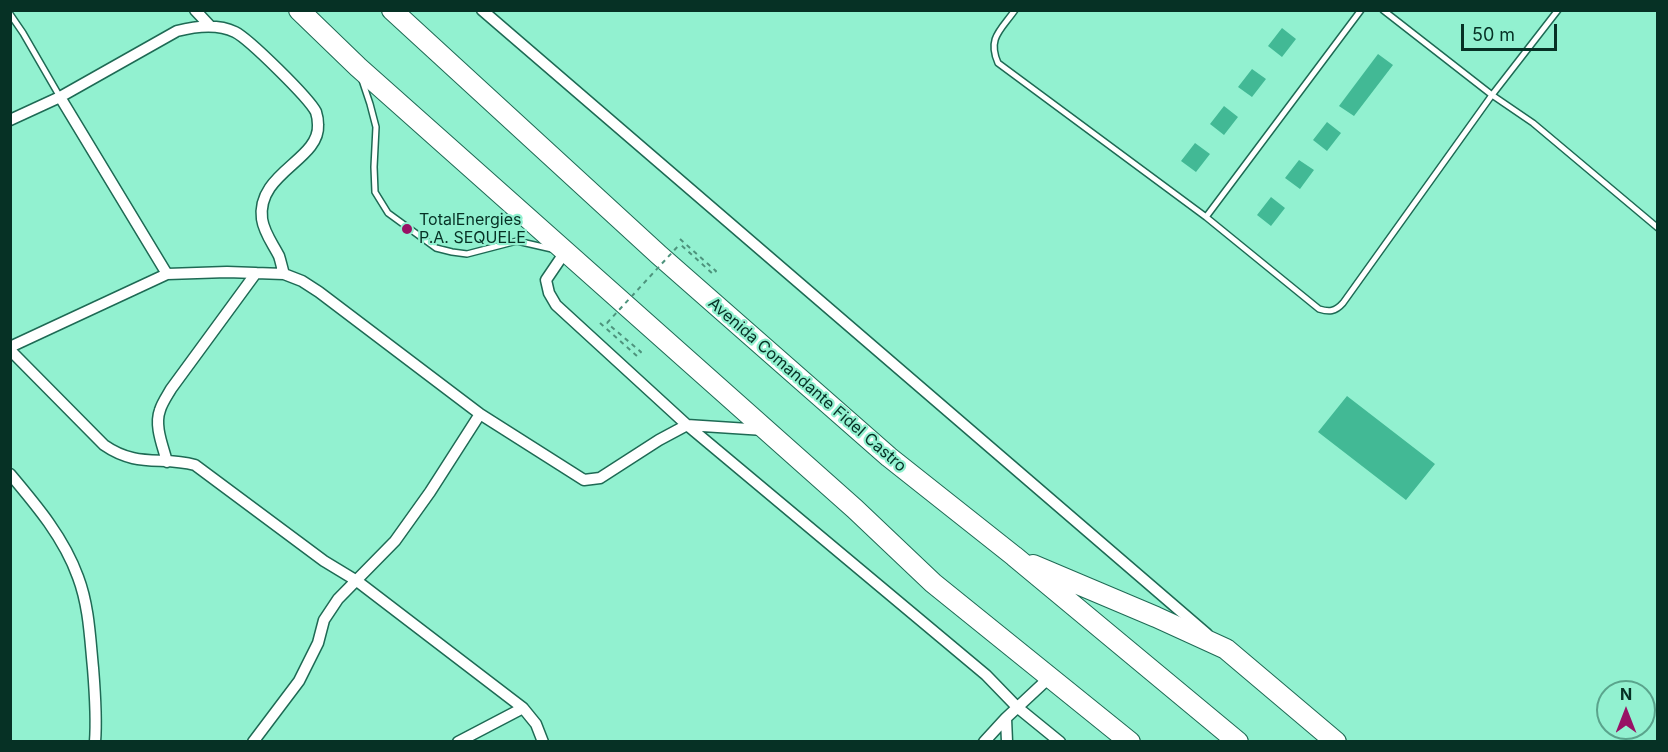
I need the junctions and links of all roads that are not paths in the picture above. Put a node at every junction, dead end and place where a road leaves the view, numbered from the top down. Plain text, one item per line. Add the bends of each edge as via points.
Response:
1 (195, 10) edge
2 (299, 10) edge
3 (392, 10) edge
4 (482, 10) edge
5 (1016, 10) edge
6 (1360, 10) edge
7 (1383, 10) edge
8 (1558, 10) edge
9 (10, 14) edge
10 (210, 26) junction
11 (358, 67) junction
12 (1492, 95) junction
13 (60, 97) junction
14 (10, 120) edge
15 (1206, 217) junction
16 (1658, 228) edge
17 (566, 252) junction
18 (256, 273) junction
19 (167, 274) junction
20 (284, 274) junction
21 (10, 348) edge
22 (480, 414) junction
23 (687, 425) junction
24 (767, 431) junction
25 (167, 462) junction
26 (10, 474) edge
27 (1014, 556) junction
28 (357, 580) junction
29 (1226, 650) junction
30 (1050, 676) junction
31 (1017, 707) junction
32 (523, 708) junction
33 (1006, 718) junction
34 (95, 741) edge
35 (253, 741) edge
36 (458, 741) edge
37 (543, 741) edge
38 (984, 741) edge
39 (1007, 741) edge
40 (1060, 741) edge
41 (1130, 741) edge
42 (1238, 741) edge
43 (1336, 741) edge

1 - 10 street
2 - 11 highway
3 - 27 highway, Avenida Comandante Fidel Castro via 659,255 889,457
4 - 29 street
5 - 15 lane via 994,39 992,51 998,63
6 - 15 lane
7 - 12 lane
8 - 12 lane
9 - 13 lane
10 - 13 street via 177,32
10 - 20 street via 245,39 294,84 316,112 318,128 314,142 271,184 263,203 262,219
11 - 17 highway
11 - 17 lane via 376,128 375,192 388,213 436,248 452,252 467,254 517,241
12 - 15 lane via 1343,303 1333,311 1319,309
12 - 16 lane via 1533,123
13 - 14 street
13 - 19 street
17 - 23 street via 546,280 556,305
17 - 24 highway
18 - 19 street
18 - 20 street
18 - 25 street via 163,402 158,424
19 - 21 street
20 - 22 street via 319,292
21 - 25 street via 104,445 126,458
22 - 23 street via 584,480 600,478
22 - 28 street via 395,540
23 - 24 street
23 - 31 street via 986,675
24 - 30 highway via 933,583
25 - 28 street via 195,465 324,561
26 - 34 street via 46,516 79,579 90,635
27 - 29 highway
27 - 42 highway, Avenida Comandante Fidel Castro
28 - 32 street
28 - 35 street via 324,620 318,643 299,681
29 - 43 highway
30 - 31 street
30 - 41 highway
31 - 33 street
31 - 40 street
32 - 36 street
32 - 37 street via 537,724
33 - 38 street
33 - 39 street

